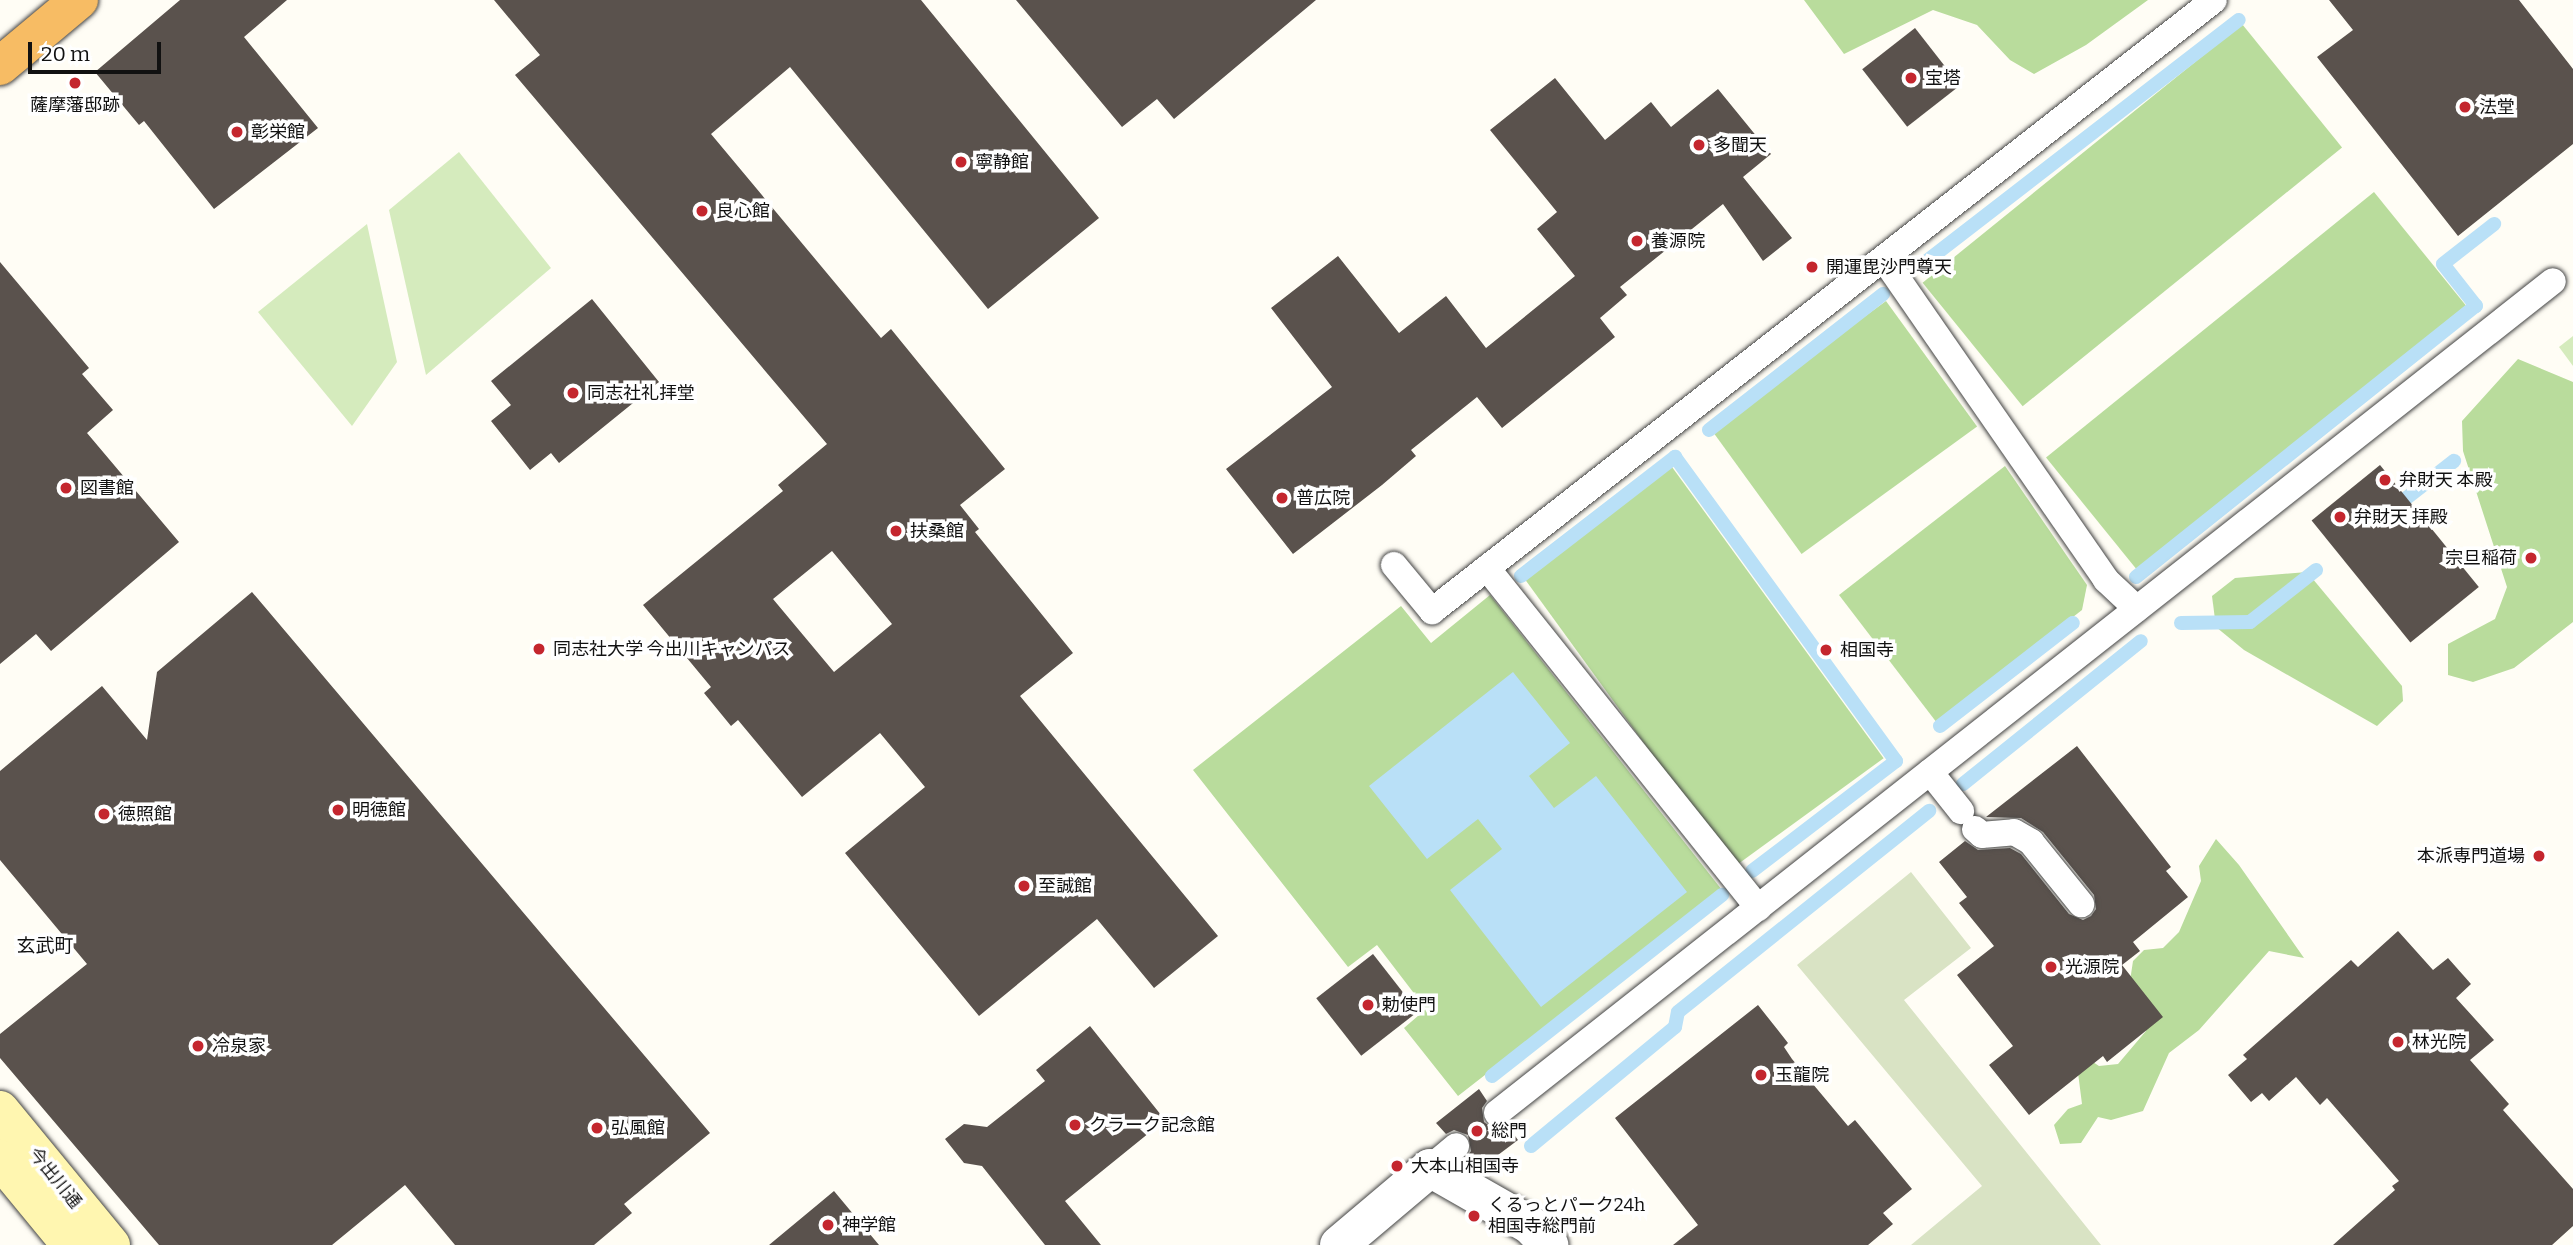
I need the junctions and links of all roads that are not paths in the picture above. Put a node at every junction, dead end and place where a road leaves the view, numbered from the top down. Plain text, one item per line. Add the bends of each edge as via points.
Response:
1 (79, 0) edge
2 (2214, 0) edge
3 (0, 66) edge
4 (1894, 272) dead end
5 (2553, 281) dead end
6 (1394, 565) dead end
7 (1487, 568) junction
8 (2137, 609) junction
9 (1930, 772) junction
10 (2081, 904) dead end
11 (1758, 908) junction
12 (0, 1110) edge
13 (1497, 1113) dead end
14 (0, 1159) edge
15 (71, 1245) edge
16 (111, 1245) edge
17 (1339, 1245) edge
18 (1549, 1245) edge

1 - 3 highway
2 - 7 lane
4 - 8 lane via 2106,580
5 - 8 lane
6 - 7 lane via 1432,611
7 - 11 lane
8 - 9 lane
9 - 10 lane via 1982,835 2014,832 2031,842
9 - 11 lane
11 - 13 lane
12 - 16 main road, 今出川通
14 - 15 main road, 今出川通
17 - 18 street via 1443,1157 1530,1224

